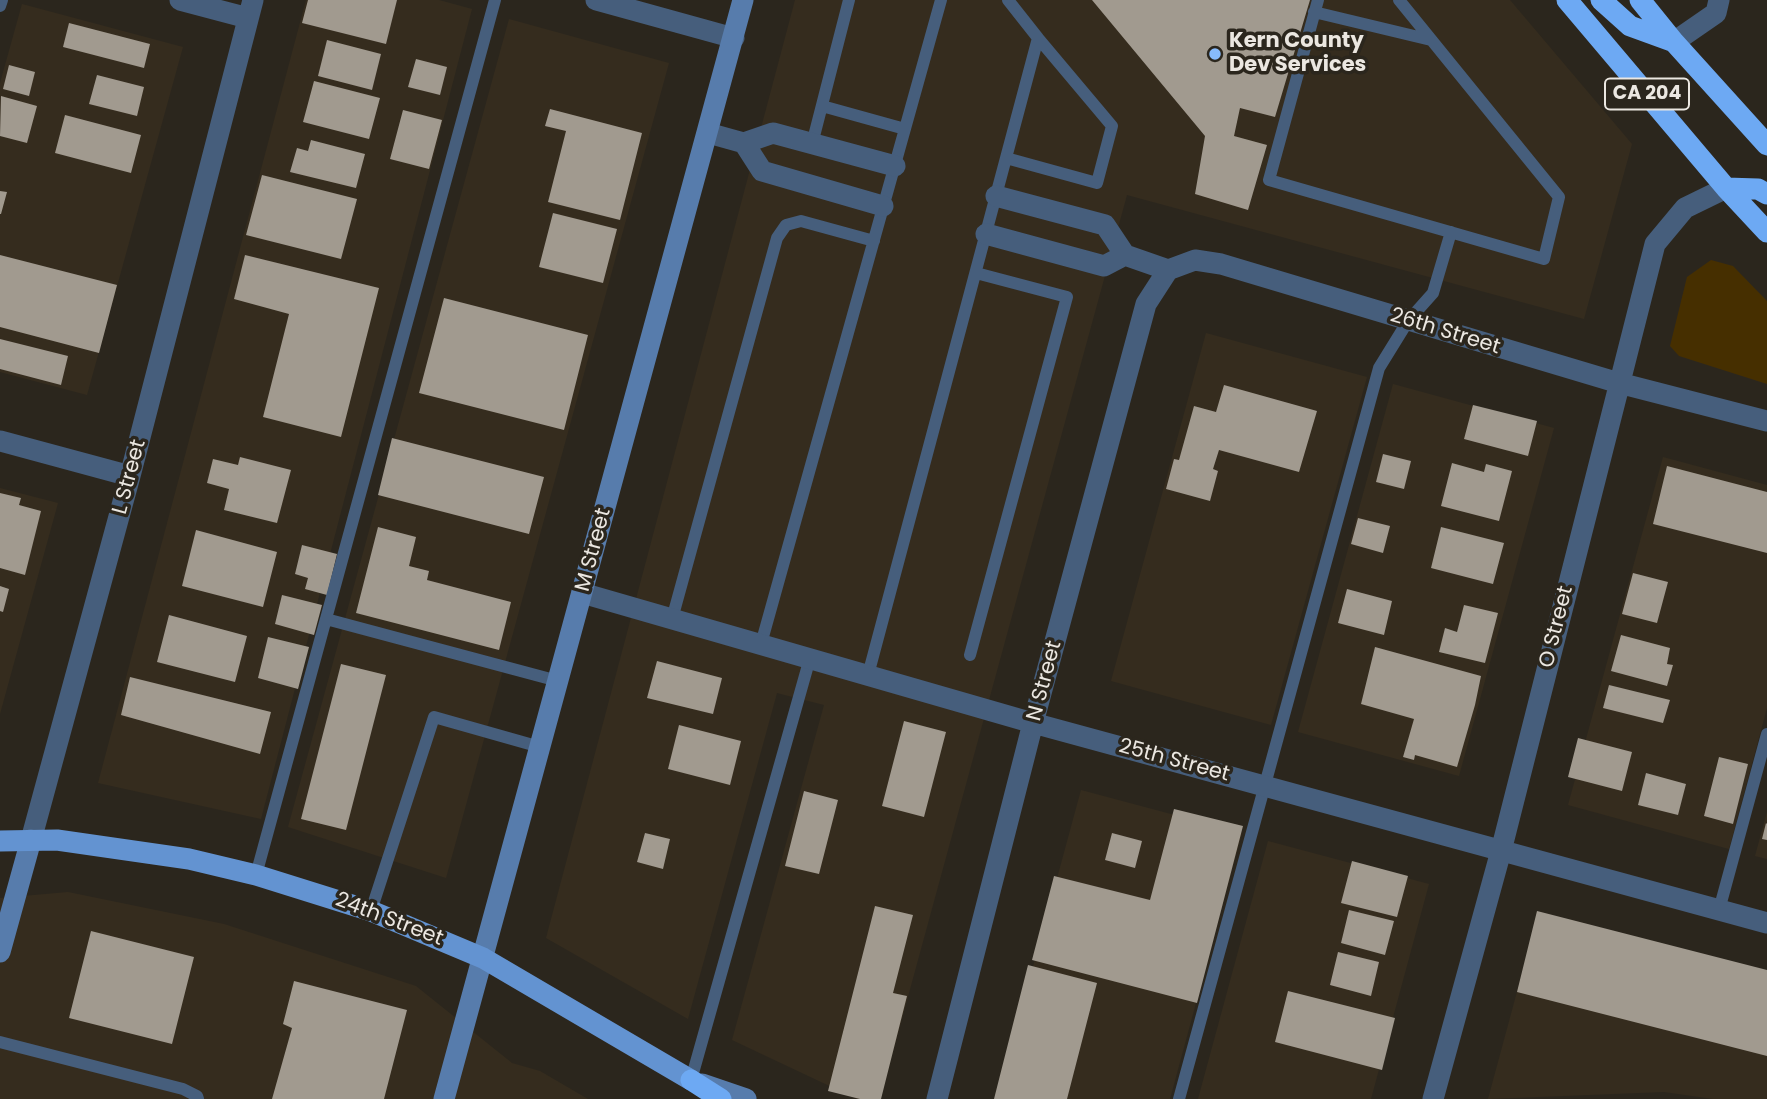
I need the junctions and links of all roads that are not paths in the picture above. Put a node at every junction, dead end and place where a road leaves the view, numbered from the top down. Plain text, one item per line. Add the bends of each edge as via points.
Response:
1 (2, 0) edge
2 (180, 0) edge
3 (495, 0) edge
4 (597, 0) edge
5 (743, 0) edge
6 (849, 0) edge
7 (941, 0) edge
8 (1009, 0) edge
9 (1399, 0) edge
10 (1567, 0) edge
11 (1601, 0) edge
12 (1640, 0) edge
13 (1719, 0) edge
14 (0, 6) edge
15 (1316, 6) edge
16 (251, 9) edge
17 (734, 38) junction
18 (1038, 38) junction
19 (1431, 40) junction
20 (1674, 42) junction
21 (822, 106) junction
22 (1744, 120) junction
23 (905, 129) junction
24 (708, 133) junction
25 (1767, 138) edge
26 (744, 143) junction
27 (812, 144) junction
28 (1767, 145) edge
29 (1006, 158) junction
30 (895, 166) junction
31 (1726, 188) junction
32 (1767, 194) edge
33 (996, 196) junction
34 (883, 206) junction
35 (1451, 232) junction
36 (1767, 232) edge
37 (986, 234) junction
38 (874, 241) junction
39 (1125, 255) junction
40 (1168, 270) junction
41 (976, 273) junction
42 (1408, 321) junction
43 (1619, 383) junction
44 (1767, 421) edge
45 (0, 441) edge
46 (130, 476) junction
47 (582, 593) junction
48 (326, 619) junction
49 (672, 619) junction
50 (761, 644) junction
51 (970, 655) dead end
52 (810, 659) junction
53 (868, 675) junction
54 (558, 681) junction
55 (1033, 723) junction
56 (1767, 734) edge
57 (540, 747) junction
58 (1265, 786) junction
59 (0, 841) edge
60 (31, 841) junction
61 (1501, 851) junction
62 (256, 875) junction
63 (1719, 910) junction
64 (371, 911) junction
65 (1767, 923) edge
66 (0, 951) edge
67 (482, 958) junction
68 (0, 1042) edge
69 (691, 1080) junction
70 (198, 1099) edge
71 (444, 1099) edge
72 (721, 1099) edge
73 (746, 1099) edge
74 (937, 1099) edge
75 (1179, 1099) edge
76 (1433, 1099) edge

1 - 14 lane
2 - 16 street
3 - 48 lane
4 - 17 street
5 - 17 street, M Street
6 - 21 lane
7 - 23 lane
8 - 18 lane
9 - 19 lane
10 - 31 highway, CA 204
11 - 20 highway via 1630,26
12 - 20 highway, CA 204
13 - 20 street via 1716,13
15 - 19 lane
15 - 35 lane via 1269,180
16 - 46 street, L Street
17 - 24 street, M Street
18 - 29 lane
18 - 29 lane via 1112,126 1097,183
19 - 35 lane via 1559,197 1544,259
20 - 22 highway, CA 204
21 - 23 lane
21 - 27 lane
22 - 25 highway
22 - 28 highway, CA 204
23 - 30 lane
24 - 26 street
24 - 47 street, M Street
26 - 27 street via 773,133
26 - 34 street via 762,171
27 - 30 street
29 - 33 lane
30 - 34 lane
31 - 32 highway via 1758,189
31 - 36 highway, CA 204
31 - 43 street, O Street via 1685,208 1656,244
33 - 37 lane
33 - 39 street via 1105,225
34 - 38 lane
35 - 42 lane via 1433,293
37 - 39 street via 1104,266
37 - 41 lane
38 - 49 lane via 801,222 786,225 777,238
38 - 50 lane
39 - 40 street
40 - 42 street, 26th Street via 1195,260 1221,264
40 - 55 street, N Street via 1146,304
41 - 51 lane via 1067,297
41 - 53 lane
42 - 43 street, 26th Street
42 - 58 lane via 1378,368
43 - 44 street, 26th Street
43 - 61 street, O Street
45 - 46 street
46 - 60 street, L Street
47 - 49 street, 25th Street
47 - 54 street, M Street
48 - 54 lane
48 - 62 lane
49 - 50 street, 25th Street
50 - 52 street, 25th Street
52 - 53 street, 25th Street
52 - 69 lane
53 - 55 street, 25th Street
54 - 57 street, M Street
55 - 58 street, 25th Street
55 - 74 street, N Street
56 - 63 lane
57 - 64 lane via 434,717
57 - 67 street, M Street
58 - 61 street, 25th Street
58 - 75 lane
59 - 60 main road, 24th Street
60 - 62 main road, 24th Street via 120,848
60 - 66 street, L Street
61 - 63 street, 25th Street
61 - 76 street, O Street
62 - 64 main road, 24th Street
63 - 65 street, 25th Street
64 - 67 main road, 24th Street
67 - 69 main road, 24th Street
67 - 71 street, M Street
68 - 70 lane via 183,1089
69 - 72 highway
69 - 73 street, 24th Street

